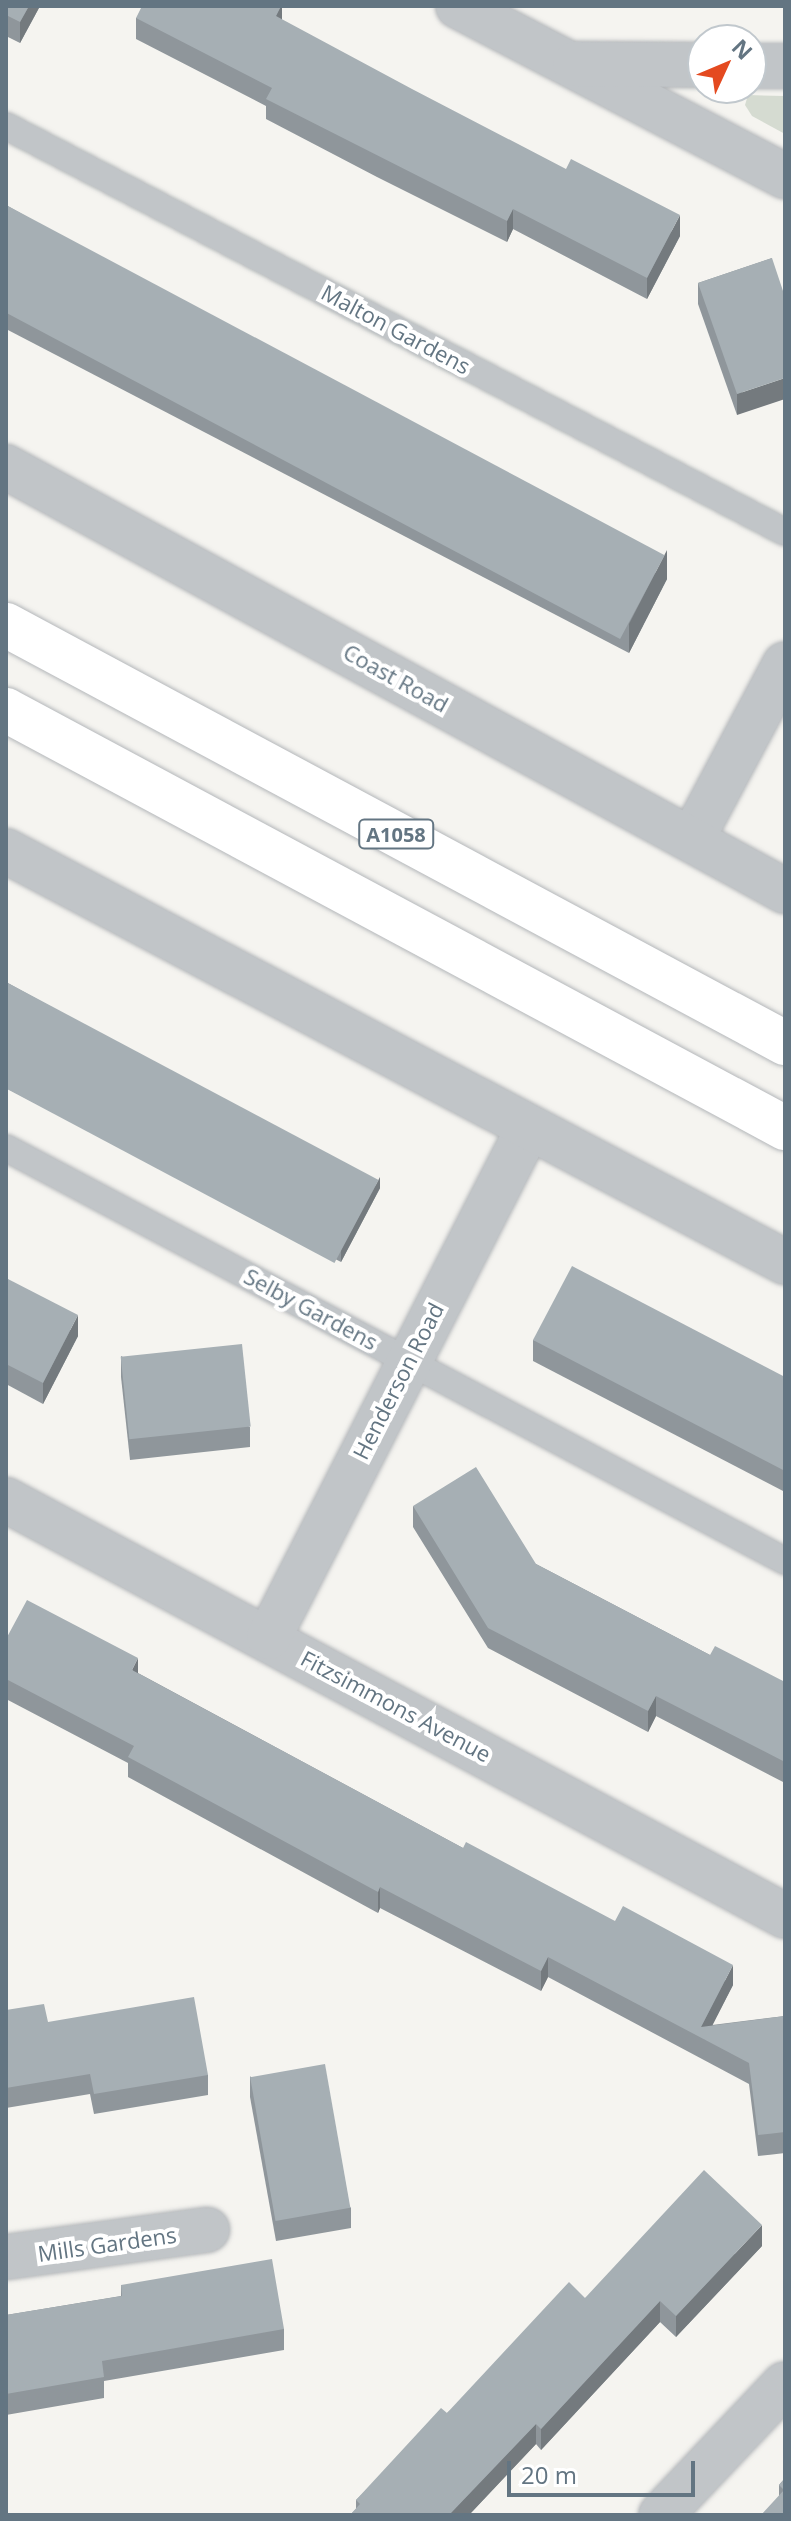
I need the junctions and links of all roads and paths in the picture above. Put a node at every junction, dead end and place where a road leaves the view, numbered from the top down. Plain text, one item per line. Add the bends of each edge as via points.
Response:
1 (458, 6) edge
2 (564, 64) junction
3 (687, 65) edge
4 (6, 126) edge
5 (785, 176) edge
6 (6, 467) edge
7 (785, 532) edge
8 (6, 625) edge
9 (785, 664) edge
10 (6, 710) edge
11 (692, 839) junction
12 (6, 851) edge
13 (785, 891) edge
14 (785, 1043) edge
15 (529, 1127) junction
16 (785, 1128) edge
17 (6, 1148) edge
18 (785, 1262) edge
19 (408, 1361) junction
20 (6, 1500) edge
21 (785, 1561) edge
22 (269, 1637) junction
23 (785, 1916) edge
24 (207, 2230) dead end
25 (6, 2257) edge
26 (785, 2384) edge
27 (661, 2515) edge

1 - 2 street
2 - 3 street
2 - 5 street
4 - 7 lane, Malton Gardens
6 - 11 street, Coast Road
8 - 14 highway, A1058
9 - 11 street
10 - 16 highway
11 - 13 street, Coast Road
12 - 15 street
15 - 18 street
15 - 19 street, Henderson Road
17 - 19 lane, Selby Gardens
19 - 21 lane, Selby Gardens
19 - 22 street, Henderson Road
20 - 22 street, Fitzsimmons Avenue
22 - 23 street, Fitzsimmons Avenue
24 - 25 street, Mills Gardens
26 - 27 street

